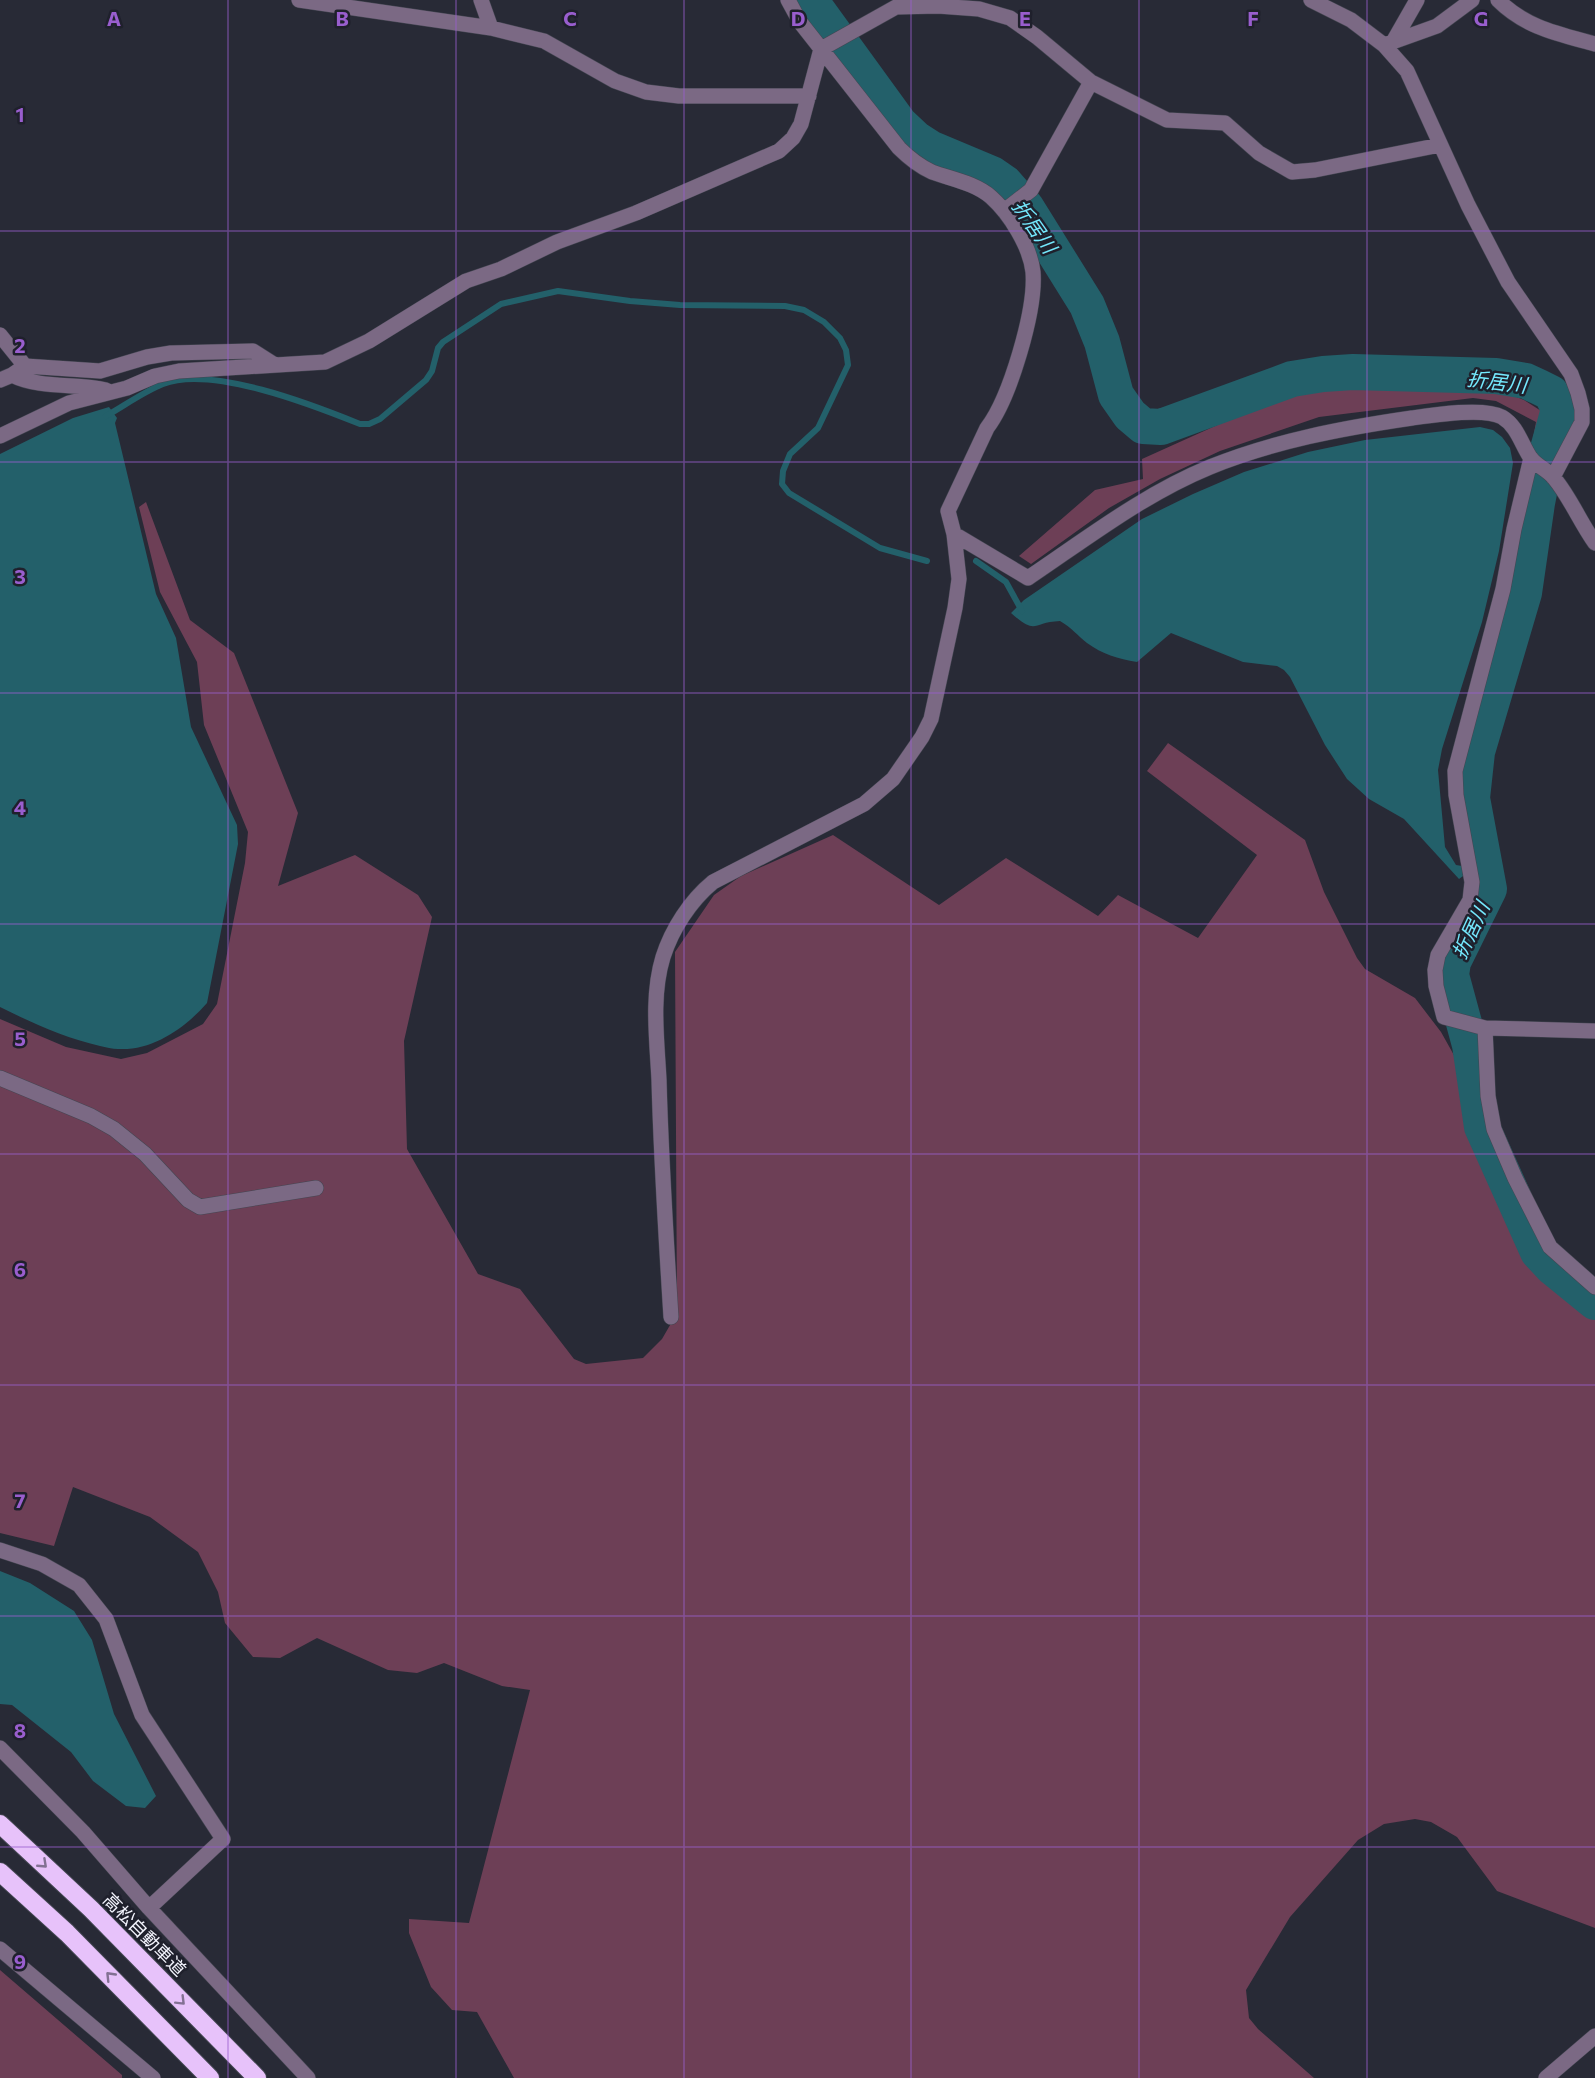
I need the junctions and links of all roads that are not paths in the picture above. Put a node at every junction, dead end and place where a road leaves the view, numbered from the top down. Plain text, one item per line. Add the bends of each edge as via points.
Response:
1 (299, 0) edge
2 (481, 0) edge
3 (788, 0) edge
4 (1311, 0) edge
5 (1417, 0) edge
6 (1472, 0) edge
7 (1498, 0) edge
8 (492, 28) junction
9 (1389, 43) junction
10 (1595, 44) edge
11 (826, 46) junction
12 (1091, 82) junction
13 (809, 96) junction
14 (1440, 145) junction
15 (1008, 208) junction
16 (0, 335) edge
17 (25, 366) junction
18 (275, 366) junction
19 (6, 378) edge
20 (111, 392) junction
21 (0, 436) edge
22 (1543, 468) junction
23 (954, 534) junction
24 (1595, 543) edge
25 (1479, 1026) junction
26 (1595, 1032) edge
27 (0, 1078) edge
28 (316, 1188) dead end
29 (1595, 1287) edge
30 (671, 1317) dead end
31 (0, 1550) edge
32 (0, 1748) edge
33 (0, 1824) edge
34 (0, 1872) edge
35 (148, 1908) junction
36 (0, 1949) edge
37 (1595, 2036) edge
38 (153, 2078) edge
39 (210, 2078) edge
40 (257, 2078) edge
41 (308, 2078) edge
42 (1546, 2078) edge

1 - 8 street
2 - 8 street
3 - 11 street via 800,22
4 - 9 street
5 - 9 street
6 - 9 street via 1437,27
7 - 10 street via 1538,28
8 - 13 street via 544,41 615,81 646,92 679,96
9 - 14 street via 1407,71
11 - 12 street via 896,7 979,9 1010,18
11 - 13 street
11 - 15 street via 885,132 914,162 970,184
12 - 14 street via 1167,120 1225,123 1259,153 1292,172
12 - 15 street via 1030,190
13 - 18 street via 797,131 779,151 466,281 369,341 325,362
14 - 22 street via 1509,282 1571,375 1578,393 1581,422
15 - 23 street via 1032,270 1026,329 994,418 948,511
16 - 17 street
17 - 18 street via 100,371 171,353 253,351
17 - 19 street
18 - 20 street via 179,371
19 - 20 street
20 - 21 street via 69,403
22 - 23 street via 1516,430 1500,416 1443,413 1344,428 1209,467 1120,516 1028,578
22 - 24 street
22 - 25 street via 1514,529 1503,589 1455,771 1472,882 1470,900 1438,955 1436,986 1444,1017
23 - 30 street via 959,579 955,608 931,719 911,754 893,779 864,804 712,882 698,894 674,931 663,958 656,998
25 - 26 street
25 - 29 street via 1494,1129 1515,1178 1550,1247
27 - 28 street via 114,1129 200,1207
31 - 35 street via 42,1564 79,1585 106,1619 142,1715 223,1839
32 - 35 street via 83,1832
33 -> 40 highway, 高松自動車道 via 91,1909
39 -> 34 highway via 67,1933
35 - 41 street
36 - 38 street
37 - 42 street

